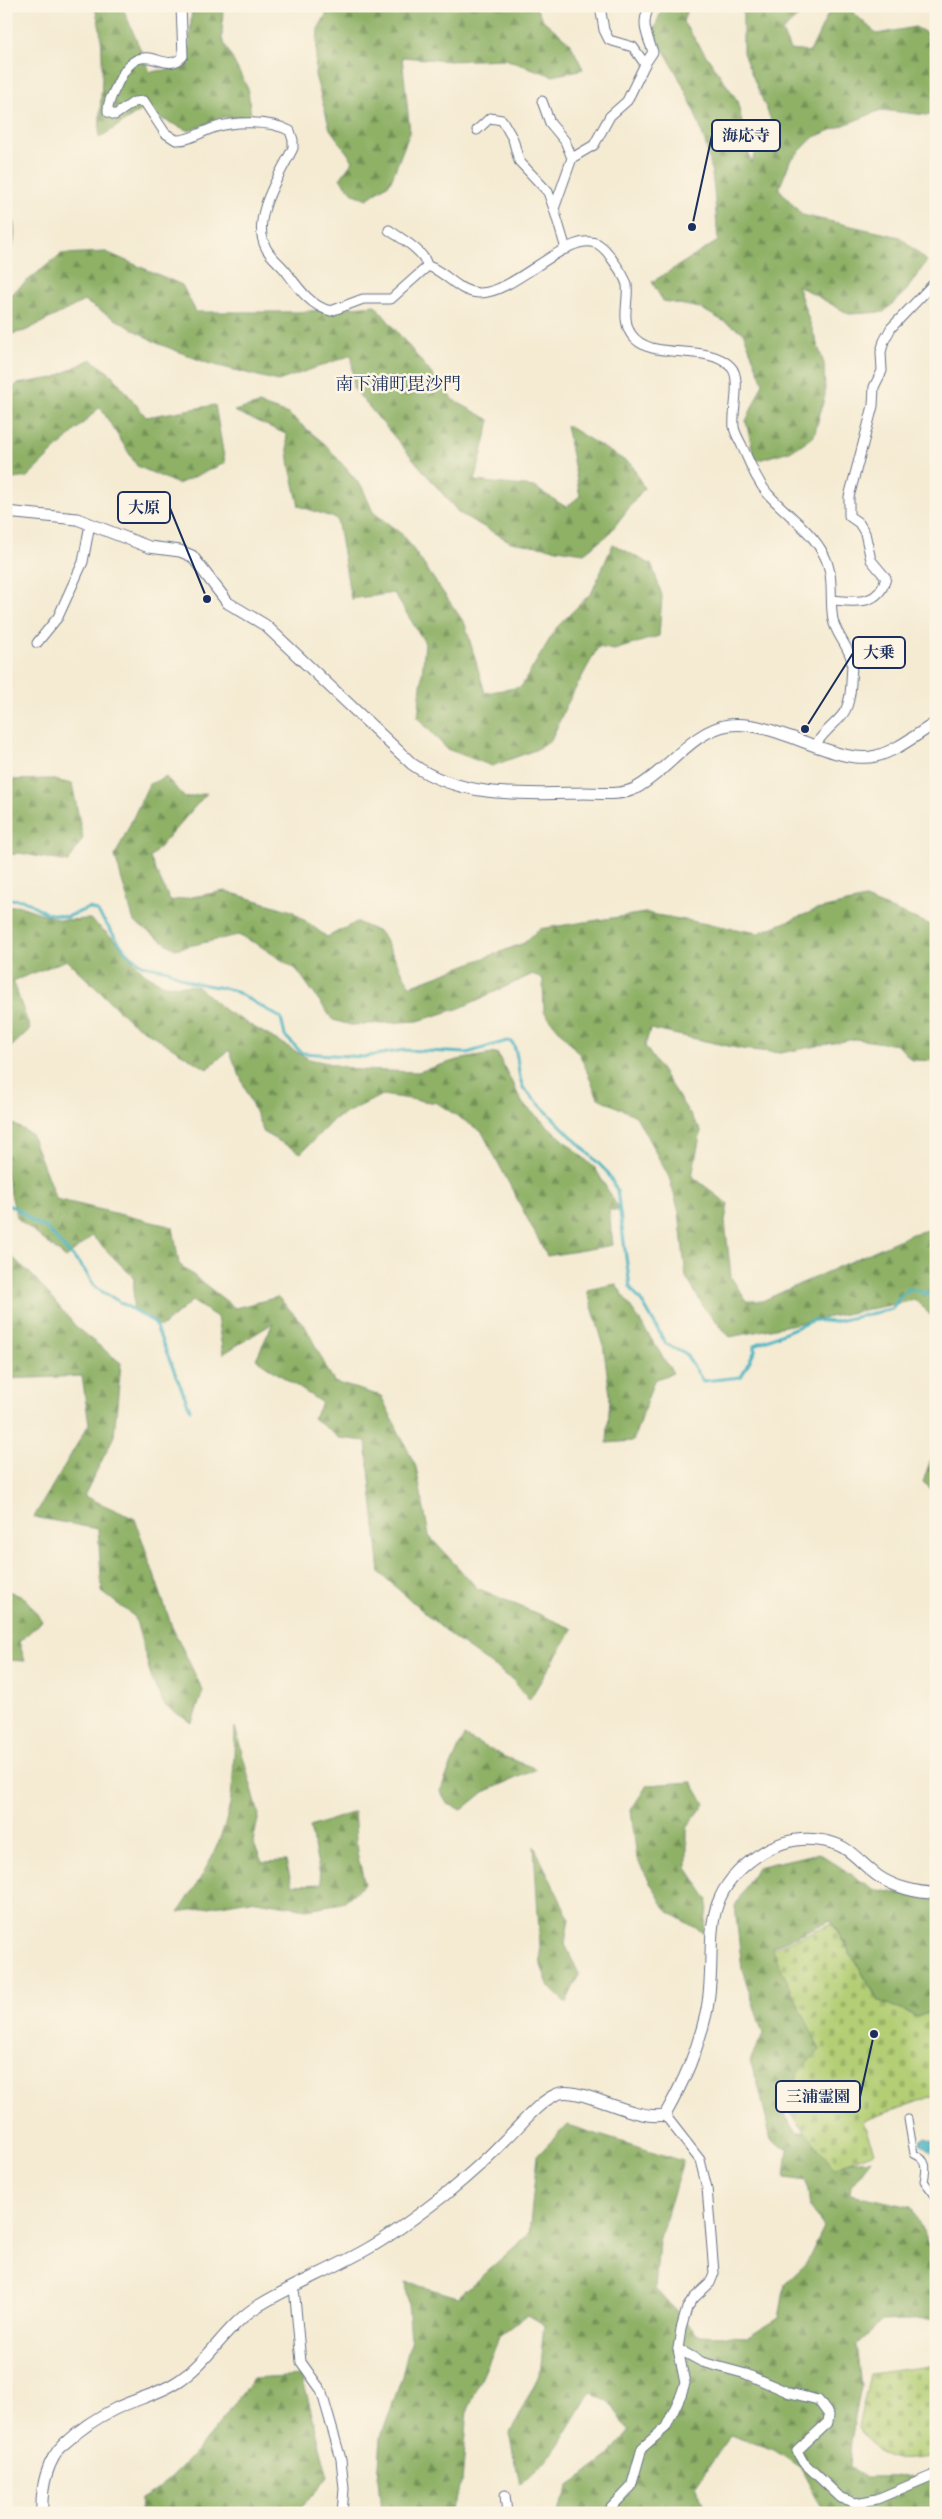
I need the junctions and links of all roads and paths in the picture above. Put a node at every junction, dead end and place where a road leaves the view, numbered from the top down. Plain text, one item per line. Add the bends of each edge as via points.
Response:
1 (180, 6) edge
2 (600, 6) edge
3 (650, 6) edge
4 (645, 64) junction
5 (542, 101) dead end
6 (477, 130) dead end
7 (572, 158) junction
8 (554, 209) junction
9 (389, 230) dead end
10 (566, 249) junction
11 (427, 266) junction
12 (936, 281) edge
13 (6, 512) edge
14 (90, 524) junction
15 (833, 600) junction
16 (37, 643) dead end
17 (936, 723) edge
18 (816, 744) junction
19 (936, 1894) edge
20 (665, 2116) junction
21 (908, 2119) dead end
22 (936, 2197) edge
23 (294, 2287) junction
24 (678, 2349) junction
25 (936, 2474) edge
26 (505, 2495) dead end
27 (42, 2513) edge
28 (342, 2513) edge
29 (507, 2513) edge
30 (606, 2513) edge

1 - 11 street via 183,56 174,62 145,56 131,62 122,73 108,105 110,114 115,115 134,102 144,100 168,136 179,141 228,125 262,123 290,131 292,148 264,209 261,235 268,252 299,290 326,310 335,310 363,299 391,299
2 - 4 street via 609,40 633,47
3 - 4 street via 643,26 653,52
4 - 7 street via 627,101 610,116 594,145
5 - 7 street via 550,123 565,141
6 - 8 street via 490,118 502,120 513,139 519,161 548,192
7 - 8 street
8 - 10 street
9 - 11 street via 420,254
10 - 11 street via 509,285 486,293 460,288 440,271
10 - 15 street via 592,242 608,253 627,283 626,320 631,334 638,341 655,349 685,351 719,360 732,368 736,376 734,429 756,478 816,542 830,571
12 - 15 street via 891,328 884,340 882,372 874,387 873,406 849,497 849,516 865,533 871,560 886,578 883,589 862,602
13 - 14 street via 62,517
14 - 16 street via 83,562 58,616
14 - 18 street via 149,547 192,556 228,603 265,625 412,764 434,778 503,794 618,792 636,788 700,737 722,727 743,726
15 - 18 street via 836,629 851,659 850,702 846,714 824,732
17 - 18 street via 878,755 866,758
19 - 20 street via 900,1887 878,1876 854,1854 819,1840 798,1839 772,1846 740,1868 719,1898 713,1915 706,2013 690,2068
20 - 23 street via 652,2118 640,2115 575,2093 560,2093 546,2099 486,2159 406,2224 369,2248
20 - 24 street via 700,2160 706,2188 714,2273 710,2283 687,2308
21 - 22 street via 914,2154 922,2157 927,2166 924,2181
23 - 27 street via 246,2314 179,2381 156,2394 116,2408 63,2445 44,2480
23 - 28 street via 301,2362 321,2390 341,2459
24 - 25 street via 702,2362 818,2400 829,2415 828,2422 797,2451 803,2462 841,2498 856,2504 877,2499
24 - 30 street via 685,2383 681,2395 666,2428 642,2448 631,2487
26 - 29 street

